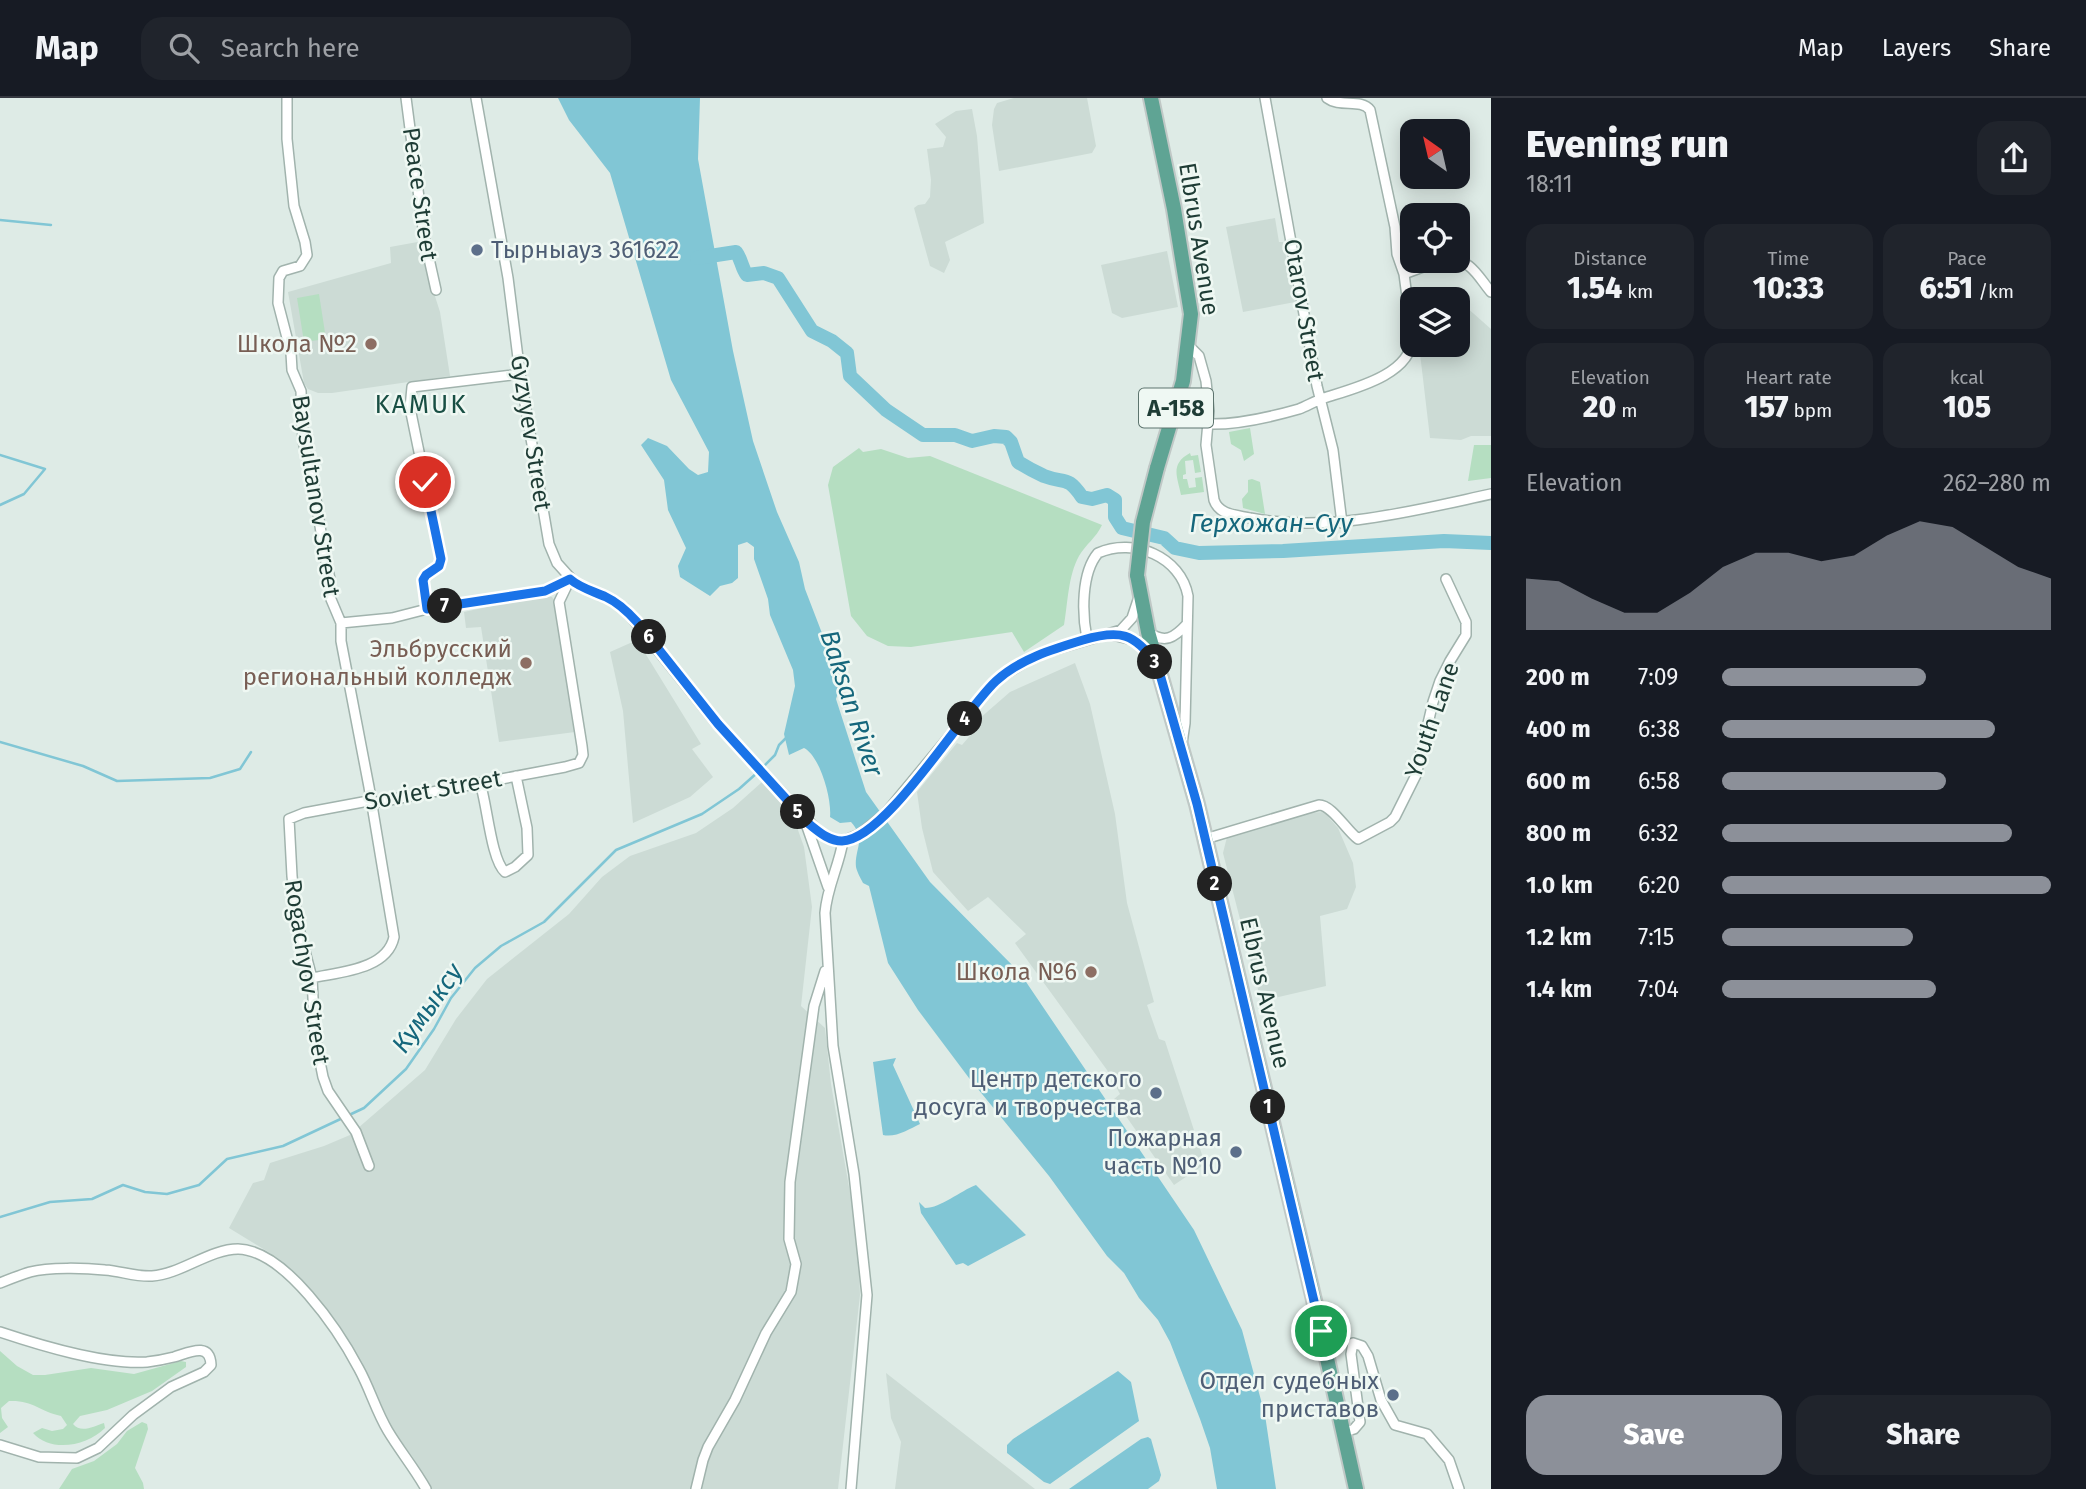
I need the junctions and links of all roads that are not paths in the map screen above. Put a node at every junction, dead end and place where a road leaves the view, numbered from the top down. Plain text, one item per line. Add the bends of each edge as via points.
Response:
1 (287, 98) edge
2 (406, 98) edge
3 (476, 98) edge
4 (1151, 98) edge
5 (1265, 98) edge
6 (1327, 98) edge
7 (1404, 274) junction
8 (1406, 287) edge
9 (436, 290) dead end
10 (1491, 292) edge
11 (1189, 346) junction
12 (1407, 357) edge
13 (520, 374) junction
14 (1321, 399) junction
15 (1208, 424) junction
16 (1491, 494) edge
17 (1342, 523) junction
18 (570, 579) junction
19 (1446, 579) dead end
20 (1139, 596) junction
21 (427, 609) junction
22 (341, 623) junction
23 (1187, 624) junction
24 (1148, 632) junction
25 (1110, 634) junction
26 (1087, 639) junction
27 (1157, 664) junction
28 (1181, 746) junction
29 (516, 776) junction
30 (480, 783) junction
31 (372, 804) junction
32 (803, 817) junction
33 (289, 824) joint
34 (1205, 839) junction
35 (848, 840) junction
36 (828, 889) junction
37 (827, 966) junction
38 (312, 978) junction
39 (369, 1166) dead end
40 (0, 1283) edge
41 (0, 1332) edge
42 (1344, 1432) junction
43 (0, 1445) edge
44 (426, 1489) edge
45 (696, 1489) edge
46 (851, 1489) edge
47 (1356, 1489) edge
48 (1459, 1489) edge

1 - 22 street, Baysultanov Street via 294,206 307,255 300,265 283,271 278,303 301,391 303,441 330,597
2 - 9 street, Peace Street
3 - 13 street, Gyzyyev Street
4 - 11 main road, Elbrus Avenue / А-158 via 1189,298
5 - 14 street, Otarov Street
6 - 7 street via 1333,103 1362,103 1370,110
7 - 8 street
7 - 10 street via 1441,263 1464,263
11 - 15 street via 1203,369
11 - 20 main road, Elbrus Avenue / А-158, bridge via 1181,393 1143,522
12 - 14 street via 1388,373
13 - 18 street, Gyzyyev Street via 549,544
13 - 21 street via 412,387 410,408 441,559 423,580
14 - 15 street via 1288,411
14 - 17 street, Otarov Street
15 - 17 street via 1206,445 1219,509 1269,521
16 - 17 street
18 - 21 street via 545,591
18 - 29 street, Soviet Street via 559,602 581,760
18 - 32 street via 624,608 718,724
19 - 34 street, Youth Lane via 1466,622 1466,635 1440,681 1416,775 1390,822 1358,839 1332,810 1319,805
20 - 24 main road, Elbrus Avenue / А-158
20 - 25 street via 1130,622
21 - 22 street
22 - 31 street, Baysultanov Street
23 - 24 street via 1167,640
23 - 26 street via 1188,596 1176,569 1140,549 1112,547 1098,553 1088,570
23 - 28 street
24 - 27 main road, Elbrus Avenue / А-158
25 - 26 street
25 - 27 street via 1138,641
26 - 35 street via 1030,659 996,681 885,814
27 - 28 main road, Elbrus Avenue / А-158
28 - 34 main road, Elbrus Avenue / А-158
29 - 30 street, Soviet Street
29 - 30 street via 528,855 505,872 492,841
30 - 31 street, Soviet Street
31 - 33 street, Soviet Street via 304,813 291,817
31 - 38 street, Baysultanov Street via 393,943 380,959
32 - 35 street via 825,836
32 - 36 street
33 - 38 street, Rogachyov Street via 297,920
34 - 42 main road, Elbrus Avenue / А-158
35 - 36 street
36 - 37 street
37 - 45 street via 814,1006 790,1182 789,1239 796,1264 791,1292 708,1447
37 - 46 street via 867,1295
38 - 39 street, Rogachyov Street via 315,1037 323,1077 356,1132
40 - 44 street via 33,1271 106,1270 156,1276 227,1250 240,1249 270,1260 302,1286 331,1326 359,1370 389,1433
41 - 43 street via 42,1346 122,1362 147,1362 198,1349 211,1359 204,1372 171,1387 132,1415 98,1448 76,1458 40,1457
42 - 47 main road, Elbrus Avenue / А-158
42 - 48 street via 1360,1422 1353,1343 1362,1346 1368,1356 1381,1400 1395,1425 1423,1431 1441,1447

